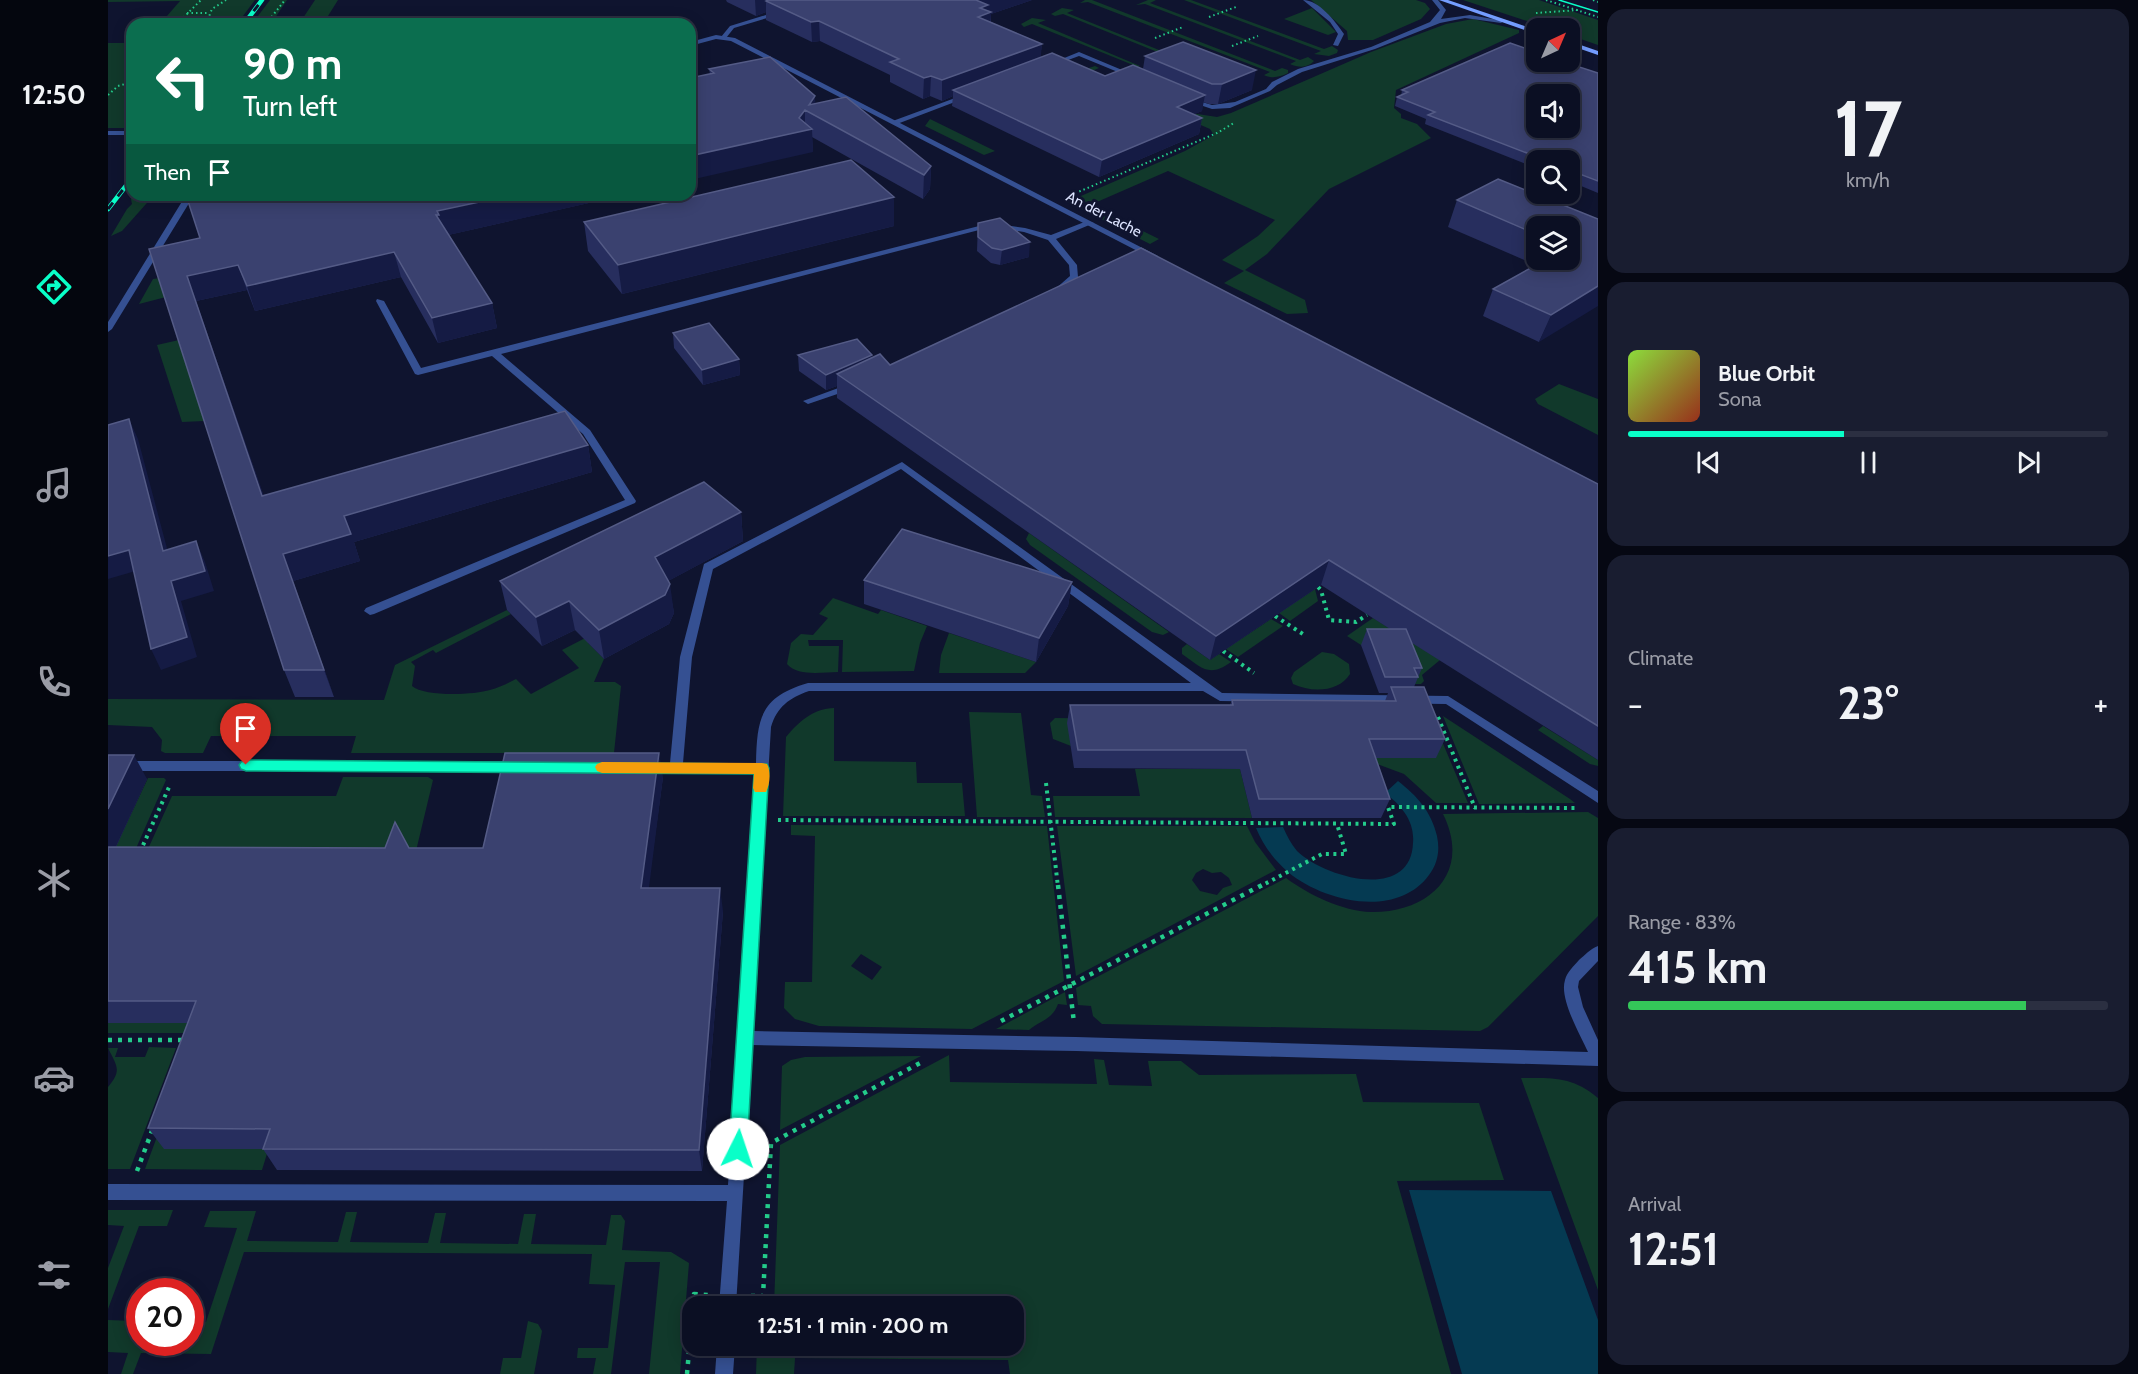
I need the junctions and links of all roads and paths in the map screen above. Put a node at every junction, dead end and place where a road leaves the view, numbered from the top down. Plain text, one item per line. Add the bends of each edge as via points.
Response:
1 (201, 0) edge
2 (226, 0) edge
3 (285, 0) edge
4 (1306, 0) edge
5 (1435, 0) edge
6 (1442, 0) edge
7 (1546, 0) edge
8 (1593, 0) edge
9 (1598, 2) edge
10 (1236, 8) dead end
11 (792, 9) edge
12 (1578, 10) junction
13 (207, 13) junction
14 (1535, 13) dead end
15 (186, 14) junction
16 (1209, 17) dead end
17 (1598, 17) edge
18 (182, 18) edge
19 (207, 18) edge
20 (271, 18) edge
21 (1501, 21) junction
22 (1431, 24) junction
23 (1183, 27) dead end
24 (1526, 29) edge
25 (1258, 36) dead end
26 (724, 37) junction
27 (1155, 38) dead end
28 (696, 42) edge
29 (1336, 45) dead end
30 (1232, 46) dead end
31 (1580, 47) edge
32 (1598, 53) edge
33 (1037, 70) edge
34 (1143, 81) edge
35 (126, 84) edge
36 (974, 93) edge
37 (108, 95) edge
38 (1247, 98) junction
39 (1185, 99) edge
40 (894, 122) junction
41 (108, 133) edge
42 (126, 133) edge
43 (186, 201) edge
44 (1051, 203) junction
45 (1090, 223) junction
46 (1051, 238) junction
47 (1162, 260) edge
48 (1048, 294) edge
49 (380, 301) dead end
50 (108, 329) edge
51 (494, 352) junction
52 (860, 382) edge
53 (808, 401) dead end
54 (1318, 587) edge
55 (370, 611) dead end
56 (1368, 615) dead end
57 (1275, 616) edge
58 (1306, 636) dead end
59 (1223, 651) edge
60 (1254, 673) dead end
61 (1205, 687) junction
62 (1432, 700) junction
63 (179, 765) junction
64 (108, 766) edge
65 (537, 767) edge
66 (630, 768) edge
67 (676, 768) junction
68 (762, 768) junction
69 (1046, 783) dead end
70 (1598, 798) edge
71 (1475, 808) junction
72 (1588, 808) dead end
73 (759, 820) junction
74 (1051, 822) junction
75 (1337, 824) junction
76 (136, 860) edge
77 (1598, 952) edge
78 (1070, 985) junction
79 (745, 1038) junction
80 (108, 1040) edge
81 (186, 1040) junction
82 (195, 1040) edge
83 (959, 1042) junction
84 (1076, 1044) junction
85 (182, 1051) edge
86 (1598, 1057) edge
87 (157, 1116) edge
88 (108, 1192) edge
89 (129, 1192) junction
90 (735, 1193) junction
91 (729, 1296) edge
92 (763, 1296) edge
93 (689, 1356) edge
94 (725, 1356) edge
95 (687, 1374) edge
96 (724, 1374) edge

1 - 15 path
2 - 13 path
3 - 20 path
4 - 29 street via 1332,21 1341,34
5 - 22 street via 1443,10
6 - 21 main road
7 - 12 path
8 - 9 path
10 - 16 path
11 - 26 street via 732,27
12 - 14 path
12 - 17 path
13 - 15 path
13 - 19 path
15 - 18 path
21 - 22 street via 1461,17
21 - 24 main road
22 - 38 street via 1372,49 1300,72
23 - 27 path
25 - 30 path
26 - 28 street
26 - 40 street, An der Lache
31 - 32 main road
33 - 34 street via 1079,54
35 - 37 path
36 - 40 street
38 - 39 street via 1225,109 1207,108
38 - 44 path via 1244,117 1217,133
40 - 44 street, An der Lache
41 - 42 street
43 - 50 street
44 - 45 street, An der Lache
45 - 46 street
45 - 47 street, An der Lache
46 - 48 street via 1073,265 1074,277
46 - 51 street via 998,226 979,228
49 - 51 street via 418,372
51 - 55 street via 587,432 631,501
52 - 53 street
54 - 56 path via 1329,620 1356,622
57 - 58 path
59 - 60 path
61 - 62 street via 1220,697
61 - 67 street via 903,465 708,567 686,657
61 - 68 street via 808,687 783,696 770,711 763,727
62 - 70 street via 1448,700
62 - 71 path
63 - 64 street
63 - 65 street
63 - 76 path
66 - 67 street
67 - 68 street
68 - 73 street
69 - 74 path
71 - 72 path
71 - 75 path via 1388,807 1394,824
73 - 74 path
73 - 79 street
74 - 75 path
74 - 78 path
75 - 78 path via 1346,854 1322,854
77 - 86 street via 1576,975 1571,989
78 - 83 path
78 - 84 path
79 - 83 street
79 - 90 street
80 - 81 path
81 - 82 path
81 - 85 path
83 - 84 street
83 - 92 path via 771,1143
84 - 86 street
87 - 89 path
88 - 89 street
89 - 90 street
90 - 91 street
93 - 95 path
94 - 96 street

